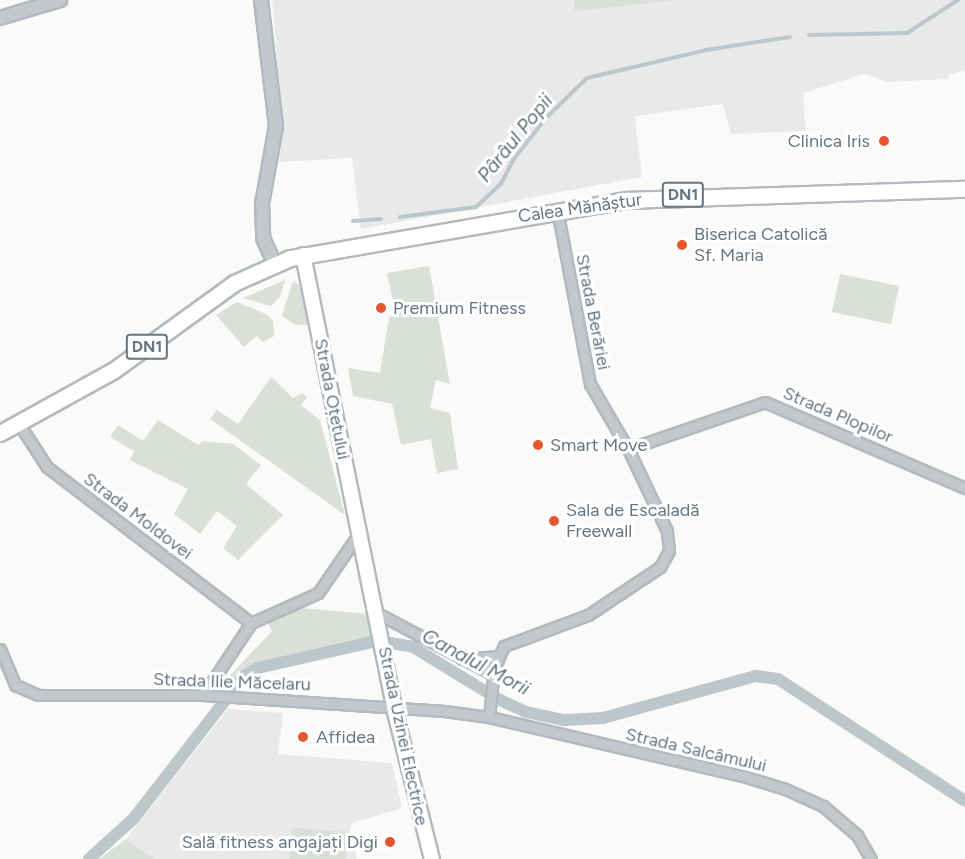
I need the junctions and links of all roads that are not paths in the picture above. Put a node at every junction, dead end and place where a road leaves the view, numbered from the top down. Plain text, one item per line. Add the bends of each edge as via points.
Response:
1 (60, 0) edge
2 (261, 0) edge
3 (0, 10) edge
4 (15, 12) junction
5 (0, 18) edge
6 (965, 189) edge
7 (557, 209) junction
8 (303, 255) junction
9 (273, 263) junction
10 (19, 424) junction
11 (0, 433) edge
12 (628, 449) junction
13 (965, 488) edge
14 (361, 537) junction
15 (377, 614) junction
16 (251, 623) junction
17 (0, 649) edge
18 (498, 656) junction
19 (462, 659) junction
20 (3, 670) edge
21 (494, 675) junction
22 (208, 695) junction
23 (395, 707) junction
24 (489, 717) junction
25 (432, 859) edge
26 (871, 859) edge

1 - 4 street
2 - 9 street via 276,126 263,200 263,238
3 - 4 street
4 - 5 street
6 - 7 main road, Calea Mănăștur / DN1 via 669,196
7 - 8 main road, Calea Mănăștur / DN1
7 - 12 street, Strada Berăriei via 590,384
8 - 9 main road, Calea Mănăștur / DN1
8 - 14 main road, Strada Oțetului
9 - 10 main road, DN1 via 234,283 114,370
10 - 11 main road, DN1
10 - 16 street, Strada Moldovei via 47,466
12 - 13 street, Strada Plopilor via 765,402
12 - 18 street, Strada Berăriei via 667,531 666,558 660,567 588,615 508,644
14 - 15 main road, Strada Oțetului
14 - 16 street via 318,593
15 - 19 street
15 - 23 main road, Strada Uzinei Electrice
16 - 22 street
17 - 20 street, Strada Ilie Măcelaru
18 - 19 street
18 - 21 street
19 - 21 street
20 - 22 street, Strada Ilie Măcelaru via 15,685 38,695
21 - 24 street
22 - 23 street, Strada Ilie Măcelaru
23 - 24 street, Strada Ilie Măcelaru
23 - 25 main road, Strada Uzinei Electrice
24 - 26 street, Strada Salcâmului via 783,788 832,813 857,835

